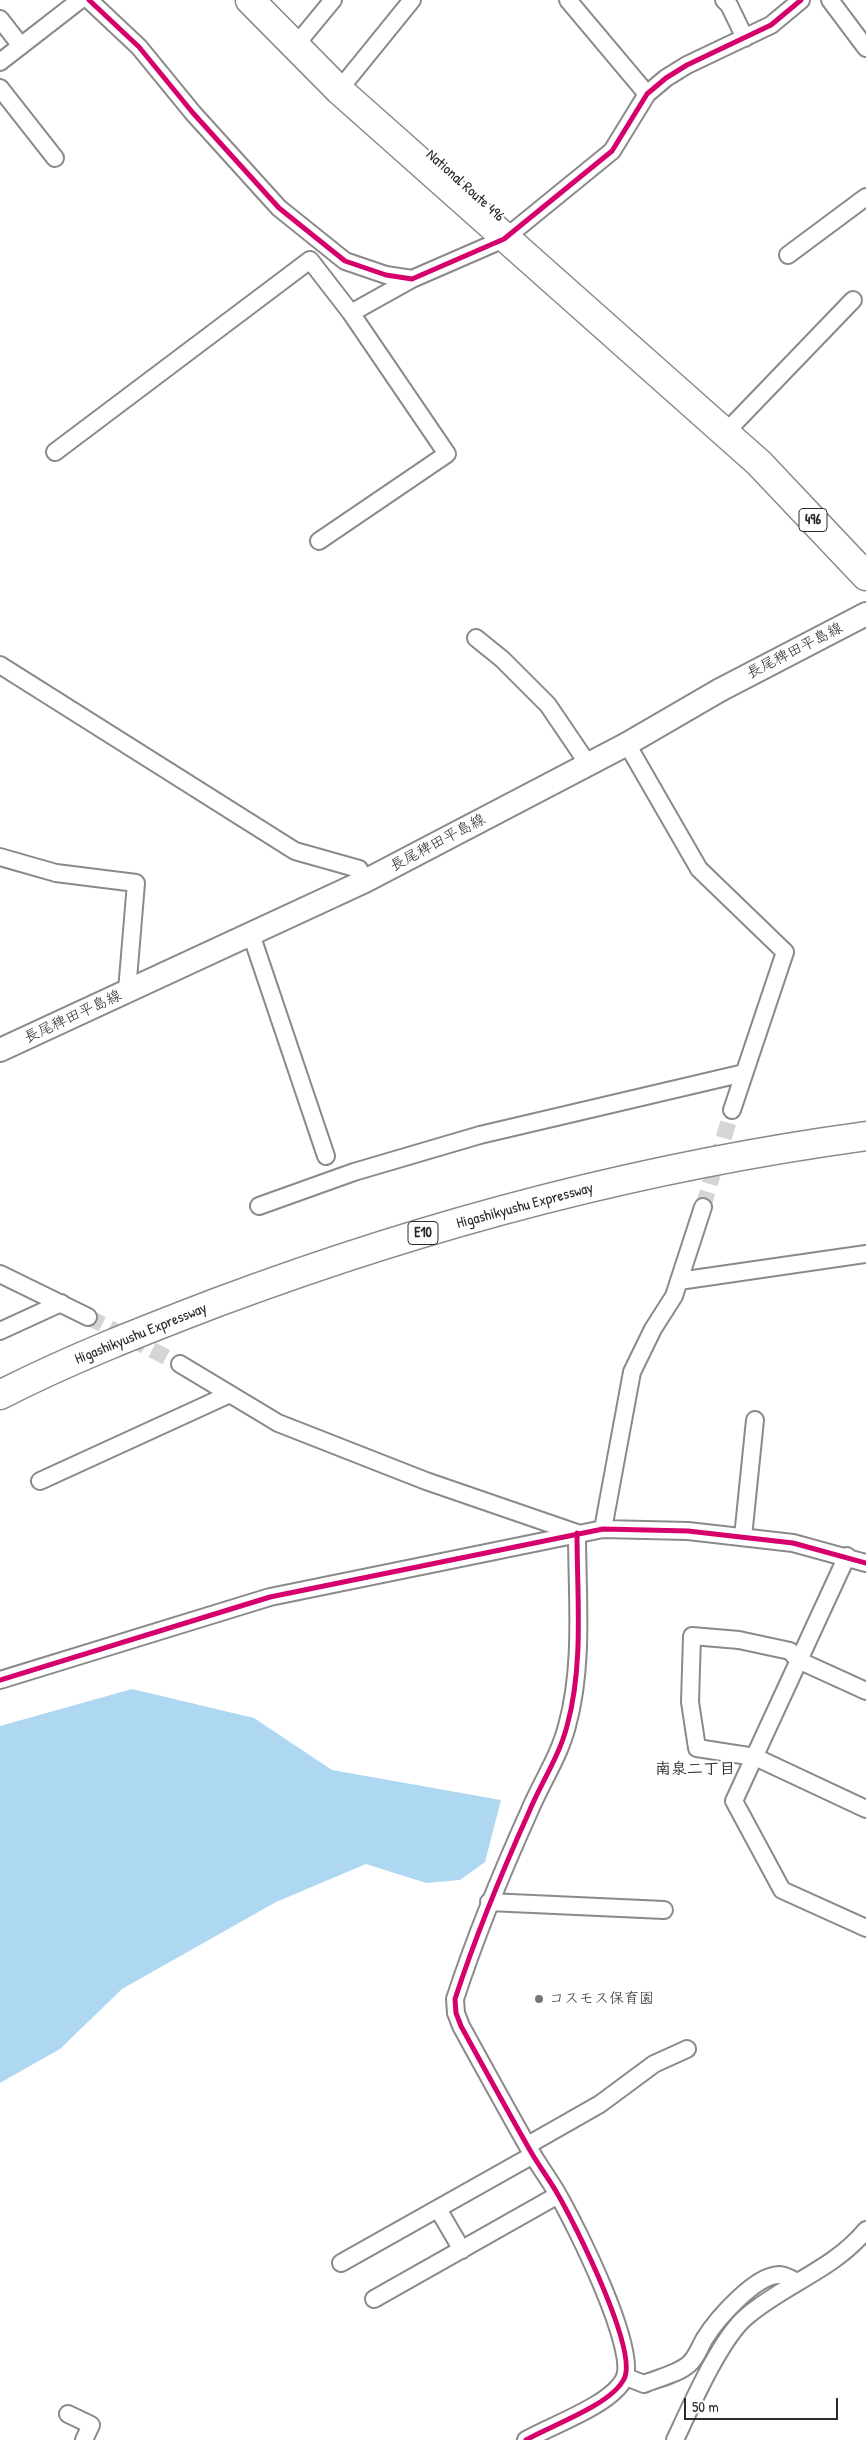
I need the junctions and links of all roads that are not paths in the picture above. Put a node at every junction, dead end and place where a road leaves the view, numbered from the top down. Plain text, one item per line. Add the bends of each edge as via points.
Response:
1 (80, 0) edge
2 (89, 0) edge
3 (250, 0) edge
4 (333, 0) edge
5 (412, 0) edge
6 (568, 0) edge
7 (724, 0) edge
8 (801, 0) edge
9 (830, 0) edge
10 (0, 19) edge
11 (745, 38) junction
12 (21, 46) junction
13 (295, 46) junction
14 (866, 48) edge
15 (0, 62) edge
16 (0, 88) edge
17 (339, 90) junction
18 (647, 94) junction
19 (54, 158) dead end
20 (866, 198) edge
21 (504, 238) junction
22 (788, 256) dead end
23 (412, 279) junction
24 (853, 300) dead end
25 (351, 313) junction
26 (725, 433) junction
27 (55, 452) dead end
28 (319, 541) dead end
29 (866, 576) edge
30 (866, 614) edge
31 (476, 638) dead end
32 (0, 665) edge
33 (627, 744) junction
34 (588, 764) junction
35 (0, 857) edge
36 (365, 881) junction
37 (251, 934) junction
38 (127, 991) junction
39 (0, 1050) edge
40 (744, 1074) junction
41 (732, 1110) tunnel mouth
42 (866, 1136) edge
43 (326, 1156) dead end
44 (259, 1206) dead end
45 (703, 1207) tunnel mouth
46 (866, 1254) edge
47 (0, 1274) edge
48 (679, 1281) junction
49 (61, 1303) junction
50 (88, 1318) tunnel mouth
51 (0, 1331) edge
52 (180, 1364) tunnel mouth
53 (230, 1394) junction
54 (0, 1395) edge
55 (755, 1420) dead end
56 (40, 1480) dead end
57 (603, 1529) junction
58 (578, 1533) junction
59 (743, 1537) junction
60 (847, 1556) junction
61 (866, 1563) edge
62 (798, 1660) junction
63 (0, 1680) edge
64 (866, 1691) edge
65 (755, 1757) junction
66 (866, 1808) edge
67 (489, 1902) junction
68 (664, 1910) dead end
69 (866, 1928) edge
70 (687, 2049) dead end
71 (530, 2150) junction
72 (558, 2195) junction
73 (438, 2208) junction
74 (866, 2230) edge
75 (462, 2250) junction
76 (341, 2263) dead end
77 (797, 2282) junction
78 (374, 2299) dead end
79 (626, 2377) junction
80 (68, 2414) dead end
81 (84, 2440) edge
82 (526, 2440) edge
83 (675, 2440) edge

1 - 12 street
2 - 23 street via 138,47 279,208 346,261 386,275
3 - 13 highway, National Route 496 / 496
4 - 13 street
5 - 17 street
6 - 18 street
7 - 11 street
8 - 11 street via 772,25
9 - 14 street
10 - 12 street
11 - 18 street via 687,65
12 - 15 street
13 - 17 highway, National Route 496 / 496
16 - 19 street
17 - 21 highway, National Route 496 / 496
18 - 21 street via 612,151
20 - 22 street
21 - 23 street
21 - 26 highway, National Route 496 / 496
23 - 25 street
24 - 26 street
25 - 27 street via 310,260
25 - 28 street via 447,454
26 - 29 highway, National Route 496 / 496 via 759,463
30 - 33 main road, 長尾稗田平島線 via 720,690
31 - 34 street via 548,705
32 - 36 street via 295,851 358,869
33 - 34 main road, 長尾稗田平島線
33 - 40 street via 699,869 784,952
34 - 36 main road, 長尾稗田平島線
35 - 38 street via 56,873 136,882
36 - 37 main road, 長尾稗田平島線
37 - 38 main road, 長尾稗田平島線
37 - 43 street
38 - 39 main road, 長尾稗田平島線
40 - 41 street
40 - 44 street via 480,1135 354,1172
42 - 54 highway, Higashikyushu Expressway / E10 via 653,1174 401,1239 159,1325
45 - 48 street
46 - 48 street
47 - 49 street
48 - 57 street via 632,1372
49 - 50 street
49 - 51 street
52 - 53 street
53 - 56 street
53 - 58 street via 278,1423 426,1481
55 - 59 street
57 - 58 street
57 - 59 street via 688,1531
58 - 63 street via 270,1597
58 - 67 street via 576,1671 567,1726
59 - 60 street via 793,1543
60 - 61 street
60 - 62 street
62 - 64 street
62 - 65 street
62 - 65 street via 790,1651 739,1640 692,1636 690,1702 697,1748
65 - 66 street
65 - 69 street via 734,1801 782,1890
67 - 68 street
67 - 71 street via 455,1999 456,2013
70 - 71 street via 654,2064
71 - 72 street
71 - 73 street
72 - 75 street
72 - 79 street via 616,2320
73 - 75 street
73 - 76 street
74 - 77 street via 836,2260
75 - 78 street
77 - 79 street via 780,2275 742,2294 685,2367 644,2384
77 - 83 street via 743,2319 720,2351
79 - 82 street via 606,2400
80 - 81 street via 92,2425

